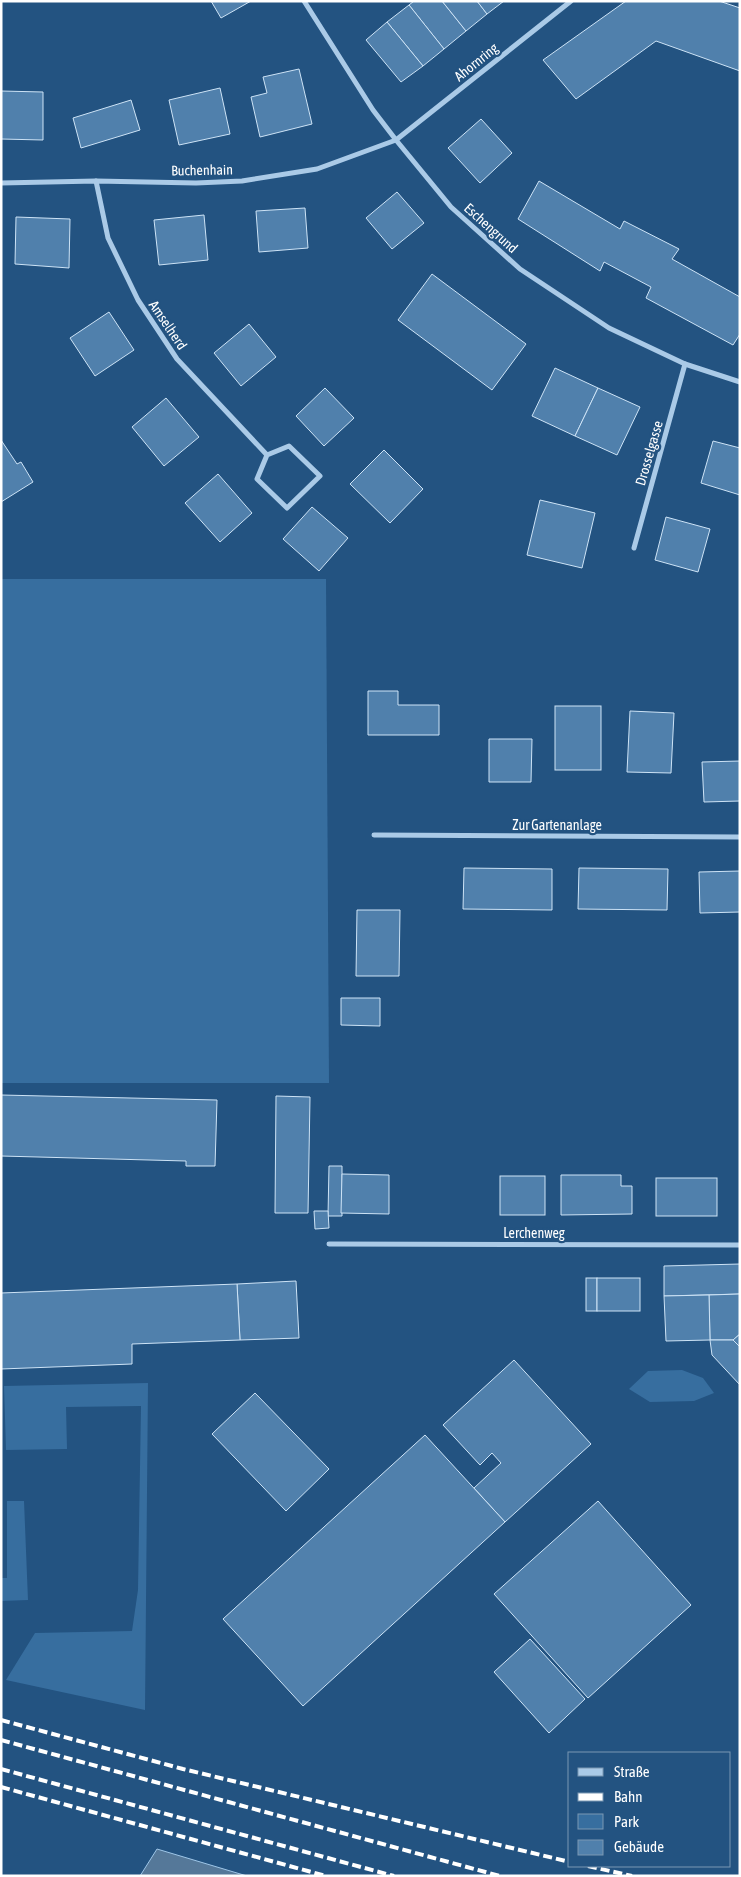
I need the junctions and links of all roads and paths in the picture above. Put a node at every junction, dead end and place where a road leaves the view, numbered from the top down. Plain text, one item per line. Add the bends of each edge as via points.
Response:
1 (304, 1) edge
2 (571, 1) edge
3 (396, 140) junction
4 (96, 181) junction
5 (1, 183) edge
6 (685, 364) junction
7 (740, 382) edge
8 (267, 455) junction
9 (634, 548) dead end
10 (374, 835) dead end
11 (740, 837) edge
12 (329, 1244) dead end
13 (740, 1244) edge

1 - 3 street, Eschengrund via 373,110
2 - 3 street, Ahornring
3 - 4 street, Buchenhain via 317,169 242,181
3 - 6 street, Eschengrund via 451,207 520,269 608,328
4 - 5 street, Buchenhain
4 - 8 street, Amselherd via 108,238 138,300 177,359
6 - 7 street, Eschengrund
6 - 9 street, Drosselgasse
8 - 8 street via 289,446 320,476 287,508 257,479
10 - 11 street, Zur Gartenanlage
12 - 13 street, Lerchenweg

